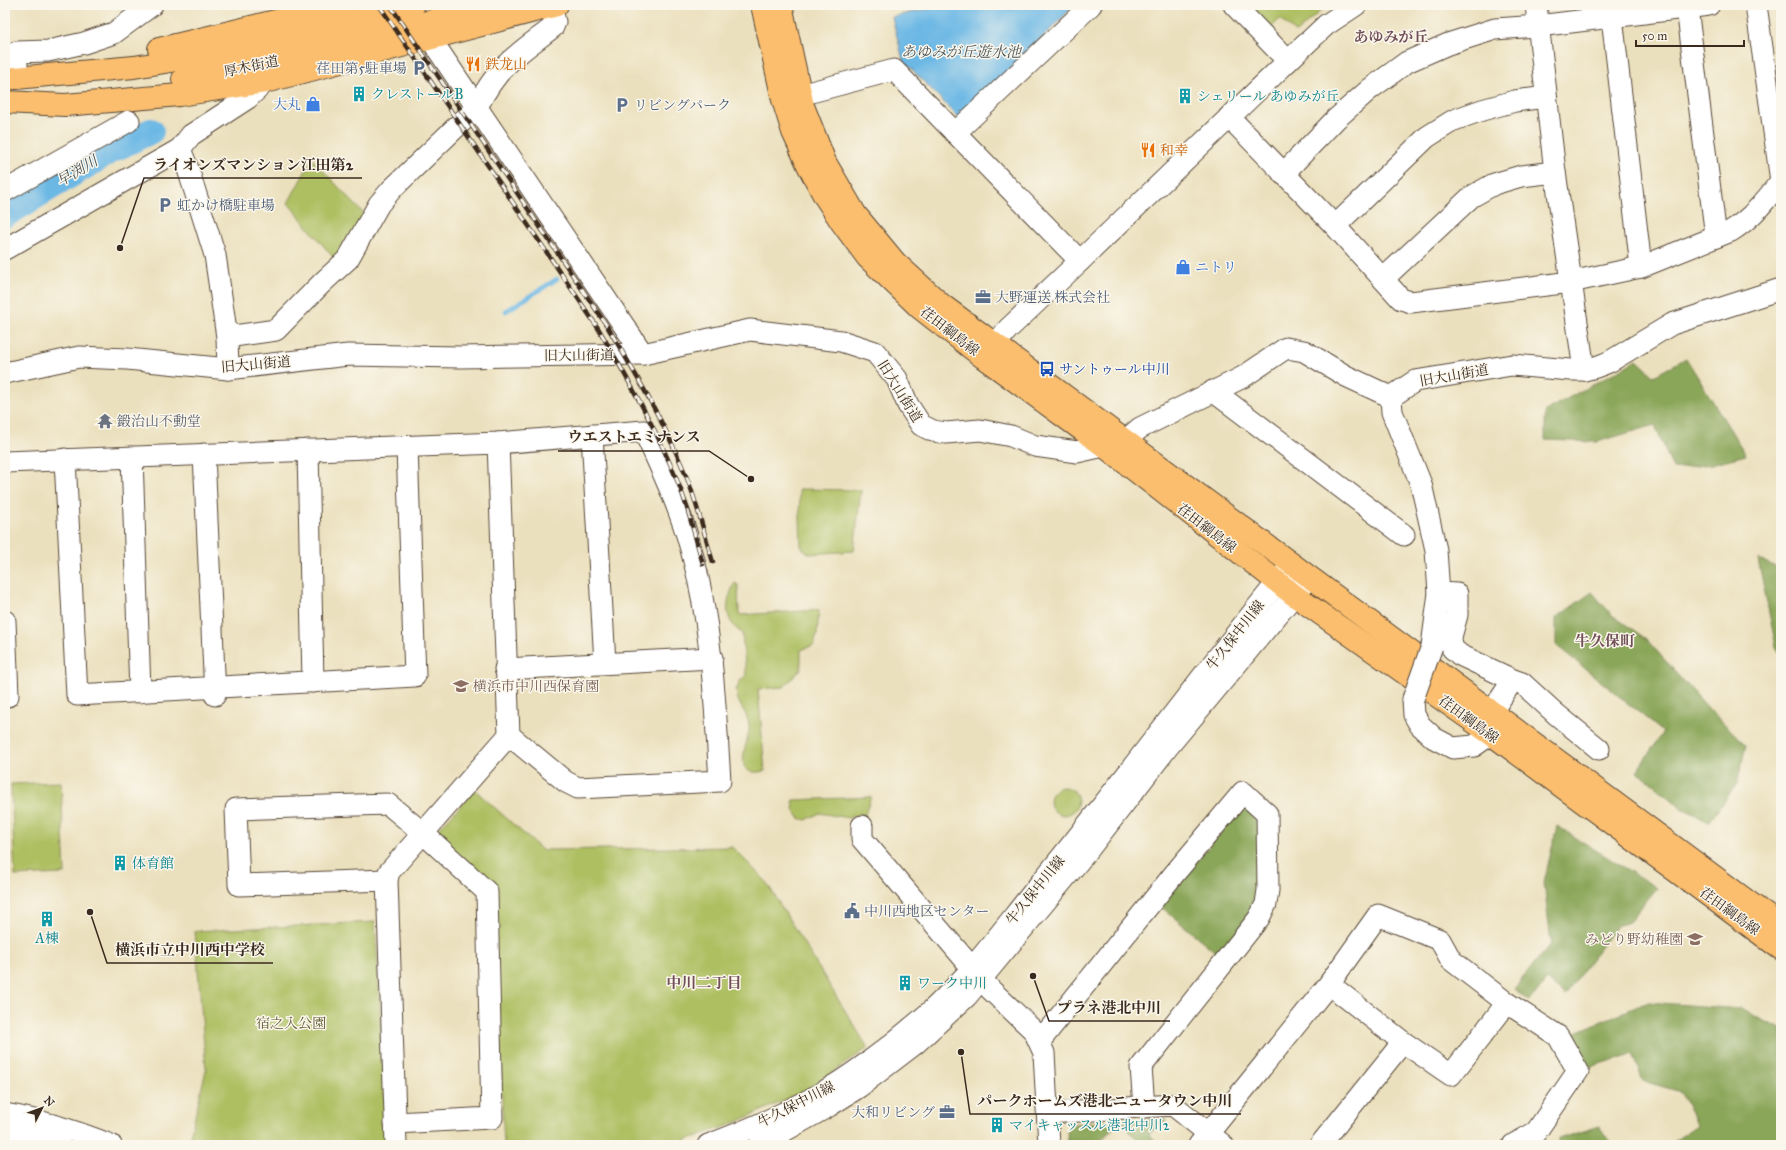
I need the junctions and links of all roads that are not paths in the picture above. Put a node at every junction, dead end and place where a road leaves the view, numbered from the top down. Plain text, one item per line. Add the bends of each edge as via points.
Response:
1 (152, 5) edge
2 (342, 5) edge
3 (414, 5) edge
4 (492, 5) edge
5 (762, 5) edge
6 (781, 5) edge
7 (1091, 5) edge
8 (1234, 5) edge
9 (1356, 5) edge
10 (1536, 5) edge
11 (1709, 5) edge
12 (1756, 5) edge
13 (553, 6) edge
14 (1687, 8) junction
15 (1612, 17) junction
16 (1538, 26) junction
17 (430, 38) junction
18 (269, 52) junction
19 (1288, 61) junction
20 (56, 74) junction
21 (11, 78) edge
22 (265, 82) junction
23 (791, 95) junction
24 (1546, 97) junction
25 (5, 98) edge
26 (5, 102) edge
27 (477, 108) junction
28 (1229, 118) junction
29 (129, 121) dead end
30 (955, 133) junction
31 (180, 149) junction
32 (1555, 172) junction
33 (1283, 174) junction
34 (1781, 181) edge
35 (5, 191) edge
36 (1335, 226) junction
37 (1716, 237) junction
38 (5, 249) edge
39 (1080, 261) junction
40 (1641, 267) junction
41 (1383, 279) junction
42 (1571, 282) junction
43 (1781, 289) edge
44 (227, 337) junction
45 (989, 351) junction
46 (644, 354) junction
47 (228, 369) junction
48 (1584, 370) junction
49 (5, 373) edge
50 (1213, 391) junction
51 (1391, 397) junction
52 (592, 435) junction
53 (1126, 440) junction
54 (498, 443) junction
55 (1104, 446) junction
56 (407, 447) junction
57 (308, 450) junction
58 (204, 454) junction
59 (132, 457) junction
60 (65, 459) junction
61 (5, 462) edge
62 (1404, 535) dead end
63 (1300, 570) junction
64 (1285, 589) junction
65 (1439, 593) junction
66 (5, 621) edge
67 (712, 658) junction
68 (605, 663) junction
69 (505, 668) junction
70 (1513, 680) junction
71 (313, 682) junction
72 (140, 692) junction
73 (215, 692) junction
74 (5, 696) edge
75 (1491, 713) junction
76 (1491, 734) junction
77 (509, 735) junction
78 (1599, 749) dead end
79 (862, 826) dead end
80 (424, 833) junction
81 (387, 880) junction
82 (1781, 926) edge
83 (1781, 949) edge
84 (976, 974) junction
85 (1329, 984) junction
86 (1507, 1003) junction
87 (1040, 1041) junction
88 (1403, 1042) junction
89 (1144, 1106) junction
90 (1048, 1113) junction
91 (5, 1114) edge
92 (395, 1123) junction
93 (5, 1130) edge
94 (1210, 1141) edge
95 (712, 1144) edge
96 (60, 1145) edge
97 (111, 1145) edge
98 (396, 1145) edge
99 (759, 1145) edge
100 (1049, 1145) edge
101 (1320, 1145) edge
102 (1513, 1145) edge

1 - 21 street via 114,33 48,51 16,52
2 - 20 main road
3 - 18 main road, 厚木街道
4 - 18 main road, 厚木街道
5 - 23 main road, 荏田綱島線
6 - 23 main road, 荏田綱島線
7 - 30 street
8 - 19 street
9 - 19 street via 1326,25
10 - 16 street
11 - 14 street
12 - 34 street
13 - 17 main road
13 - 27 street via 553,27 515,56 482,96
14 - 15 street
14 - 37 street
15 - 16 street
15 - 40 street
16 - 24 street
16 - 33 street via 1495,29 1448,44 1407,62 1370,89 1336,119
17 - 22 main road
17 - 27 street
18 - 20 main road, 厚木街道 via 232,51 134,67
18 - 25 main road, 厚木街道 via 174,81
19 - 28 street
20 - 21 main road, 厚木街道
22 - 26 main road via 179,95 65,105
22 - 31 street via 248,98 191,135
23 - 30 street via 894,70
23 - 45 main road, 荏田綱島線 via 803,106 849,219
24 - 32 street
24 - 36 street via 1515,101 1454,120 1427,137
27 - 44 street via 392,189 379,204 348,259 276,330
27 - 46 street
28 - 33 street
28 - 39 street
29 - 35 street
30 - 39 street
31 - 38 street
31 - 44 street via 215,255
32 - 41 street via 1521,176 1494,184 1471,197
32 - 42 street
33 - 36 street
34 - 37 street via 1749,219
36 - 41 street
37 - 40 street
39 - 45 street via 1008,329
40 - 42 street
41 - 42 street via 1401,299 1411,302
42 - 48 street
43 - 48 street, 旧大山街道 via 1672,324 1609,362
44 - 47 street
45 - 53 main road, 荏田綱島線
45 - 55 main road, 荏田綱島線
46 - 47 street, 旧大山街道 via 461,357 348,355
46 - 55 street, 旧大山街道 via 750,330 841,341 875,352 896,379 920,425 933,431 946,434 980,430 1011,436 1035,446 1077,452
47 - 49 street, 旧大山街道 via 79,357
48 - 51 street, 旧大山街道 via 1512,365 1415,381
50 - 51 street via 1243,377 1286,348 1304,351 1346,376
50 - 53 street via 1140,428
50 - 62 street
51 - 65 street via 1392,412 1421,484
52 - 54 street
52 - 67 street via 644,431 670,489 691,549 706,615
52 - 68 street
53 - 63 main road, 荏田綱島線
54 - 56 street
54 - 69 street
55 - 64 main road, 荏田綱島線
56 - 57 street
56 - 71 street via 415,676
57 - 58 street
57 - 71 street
58 - 59 street
58 - 73 street
59 - 60 street
59 - 72 street
60 - 61 street
60 - 72 street via 77,695
63 - 64 street, 牛久保中川線
63 - 75 main road, 荏田綱島線
64 - 76 main road, 荏田綱島線
64 - 84 street, 牛久保中川線 via 1090,849
65 - 70 street via 1458,594 1457,615 1451,637 1452,648 1460,655
65 - 76 street, bridge via 1432,646 1413,699 1414,715 1420,725 1434,738 1453,748 1474,746
66 - 74 street via 8,696
67 - 68 street
67 - 77 street via 720,781 578,788 566,782
68 - 69 street
69 - 77 street
70 - 75 street
70 - 78 street via 1522,683
71 - 73 street
72 - 73 street
75 - 82 main road, 荏田綱島線
76 - 83 main road, 荏田綱島線
77 - 80 street
79 - 84 street via 862,839
80 - 81 street via 389,872
80 - 81 street via 388,804 236,809 239,885
80 - 92 street via 486,892 492,1118
81 - 92 street
84 - 87 street via 1027,1023
84 - 95 street, 牛久保中川線 via 956,986 932,1010 849,1076 789,1110
84 - 99 street, 牛久保中川線 via 942,1021 888,1066 829,1106
85 - 86 street via 1378,915 1440,940 1451,960
85 - 88 street
85 - 94 street
86 - 88 street via 1451,1075
86 - 102 street via 1558,1036 1578,1071 1536,1132
87 - 89 street via 1174,873 1243,792 1267,814 1266,904 1258,918 1142,1067
87 - 90 street via 1044,1053
88 - 101 street
89 - 90 street
89 - 94 street via 1173,1105
90 - 100 street
91 - 97 street via 33,1118
92 - 98 street
93 - 96 street

